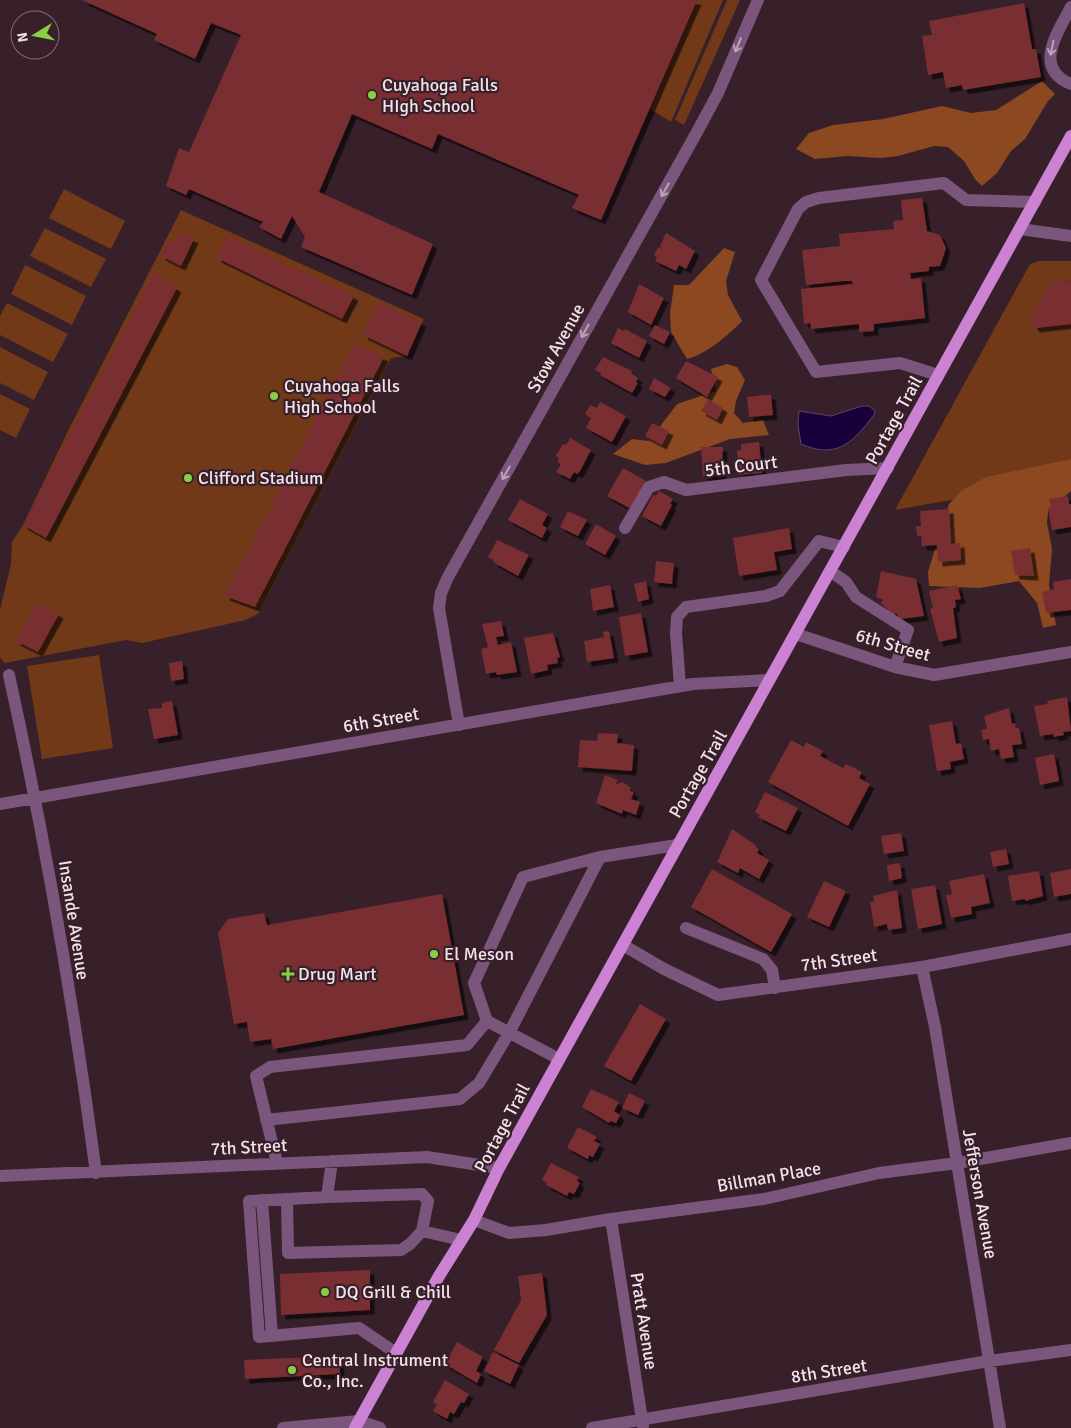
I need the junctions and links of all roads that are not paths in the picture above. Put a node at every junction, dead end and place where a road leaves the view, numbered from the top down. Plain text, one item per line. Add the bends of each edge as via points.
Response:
1 (758, 0) edge
2 (1071, 7) edge
3 (1071, 84) edge
4 (1071, 136) edge
5 (1035, 202) junction
6 (1020, 229) junction
7 (1071, 236) edge
8 (938, 375) junction
9 (888, 468) junction
10 (625, 528) dead end
11 (844, 547) junction
12 (830, 572) junction
13 (796, 634) junction
14 (1071, 652) edge
15 (895, 667) junction
16 (9, 675) dead end
17 (769, 680) junction
18 (680, 686) junction
19 (459, 724) junction
20 (36, 798) junction
21 (0, 804) edge
22 (677, 845) junction
23 (600, 857) junction
24 (686, 928) dead end
25 (1071, 939) edge
26 (623, 945) junction
27 (922, 967) junction
28 (775, 988) junction
29 (487, 1021) junction
30 (509, 1033) junction
31 (559, 1059) junction
32 (266, 1120) junction
33 (1071, 1143) edge
34 (332, 1160) junction
35 (277, 1163) junction
36 (957, 1163) junction
37 (499, 1168) junction
38 (96, 1173) junction
39 (0, 1176) edge
40 (328, 1197) junction
41 (287, 1199) junction
42 (611, 1219) junction
43 (474, 1220) junction
44 (422, 1231) junction
45 (461, 1240) junction
46 (1071, 1350) edge
47 (396, 1353) junction
48 (989, 1361) junction
49 (357, 1424) edge
50 (642, 1424) edge
51 (283, 1428) edge
52 (380, 1428) edge
53 (592, 1428) edge
54 (1000, 1428) edge

1 -> 19 street, Stow Avenue via 718,93 444,585 439,608
2 -> 3 street via 1052,44 1050,62 1053,71
4 - 5 main road, Portage Trail
5 - 6 main road, Portage Trail
5 - 8 street via 966,200 944,183 818,198 798,209 761,280 816,372 900,363
6 - 7 street
6 - 8 main road, Portage Trail
8 - 9 main road, Portage Trail
9 - 10 street, 5th Court via 846,470 686,490 664,482 649,487
9 - 11 main road, Portage Trail
11 - 12 main road, Portage Trail
11 - 18 street via 819,541 780,591 766,596 686,607 677,617
12 - 13 main road, Portage Trail
12 - 15 street via 846,582 856,597 908,630
13 - 15 street, 6th Street
13 - 17 main road, Portage Trail
14 - 15 street, 6th Street via 934,675
16 - 20 street, Insande Avenue
17 - 18 street, 6th Street
17 - 22 main road, Portage Trail
18 - 19 street, 6th Street
19 - 20 street, 6th Street
20 - 21 street, 6th Street
20 - 38 street, Insande Avenue
22 - 23 street
22 - 26 main road, Portage Trail
23 - 29 street via 523,877 474,983
23 - 30 street
24 - 28 street via 763,959 772,970
25 - 27 street, 7th Street
26 - 28 street, 7th Street via 718,995
26 - 31 main road, Portage Trail
27 - 28 street, 7th Street
27 - 36 street, Jefferson Avenue
29 - 30 street
29 - 32 street via 467,1045 270,1067 256,1076
30 - 31 street
30 - 32 street via 479,1083 460,1099
31 - 37 main road, Portage Trail
32 - 35 street
33 - 36 street, Billman Place
34 - 35 street, 7th Street
34 - 37 street, 7th Street via 427,1157
34 - 40 street
35 - 38 street, 7th Street
36 - 42 street, Billman Place via 880,1173 764,1199
36 - 48 street, Jefferson Avenue
37 - 43 main road, Portage Trail
38 - 39 street, 7th Street
40 - 41 street
40 - 44 street via 422,1194 428,1201
41 - 44 street via 288,1253 401,1250
41 - 47 street via 249,1201 259,1337 359,1328
42 - 43 street, Billman Place via 509,1233
42 - 50 street, Pratt Avenue
43 - 45 main road, Portage Trail
44 - 45 street
45 - 47 main road, Portage Trail
46 - 48 street, 8th Street
47 - 49 main road, Portage Trail
48 - 50 street, 8th Street
48 - 54 street, Jefferson Avenue
49 - 51 street
49 - 52 street
50 - 53 street, 8th Street

